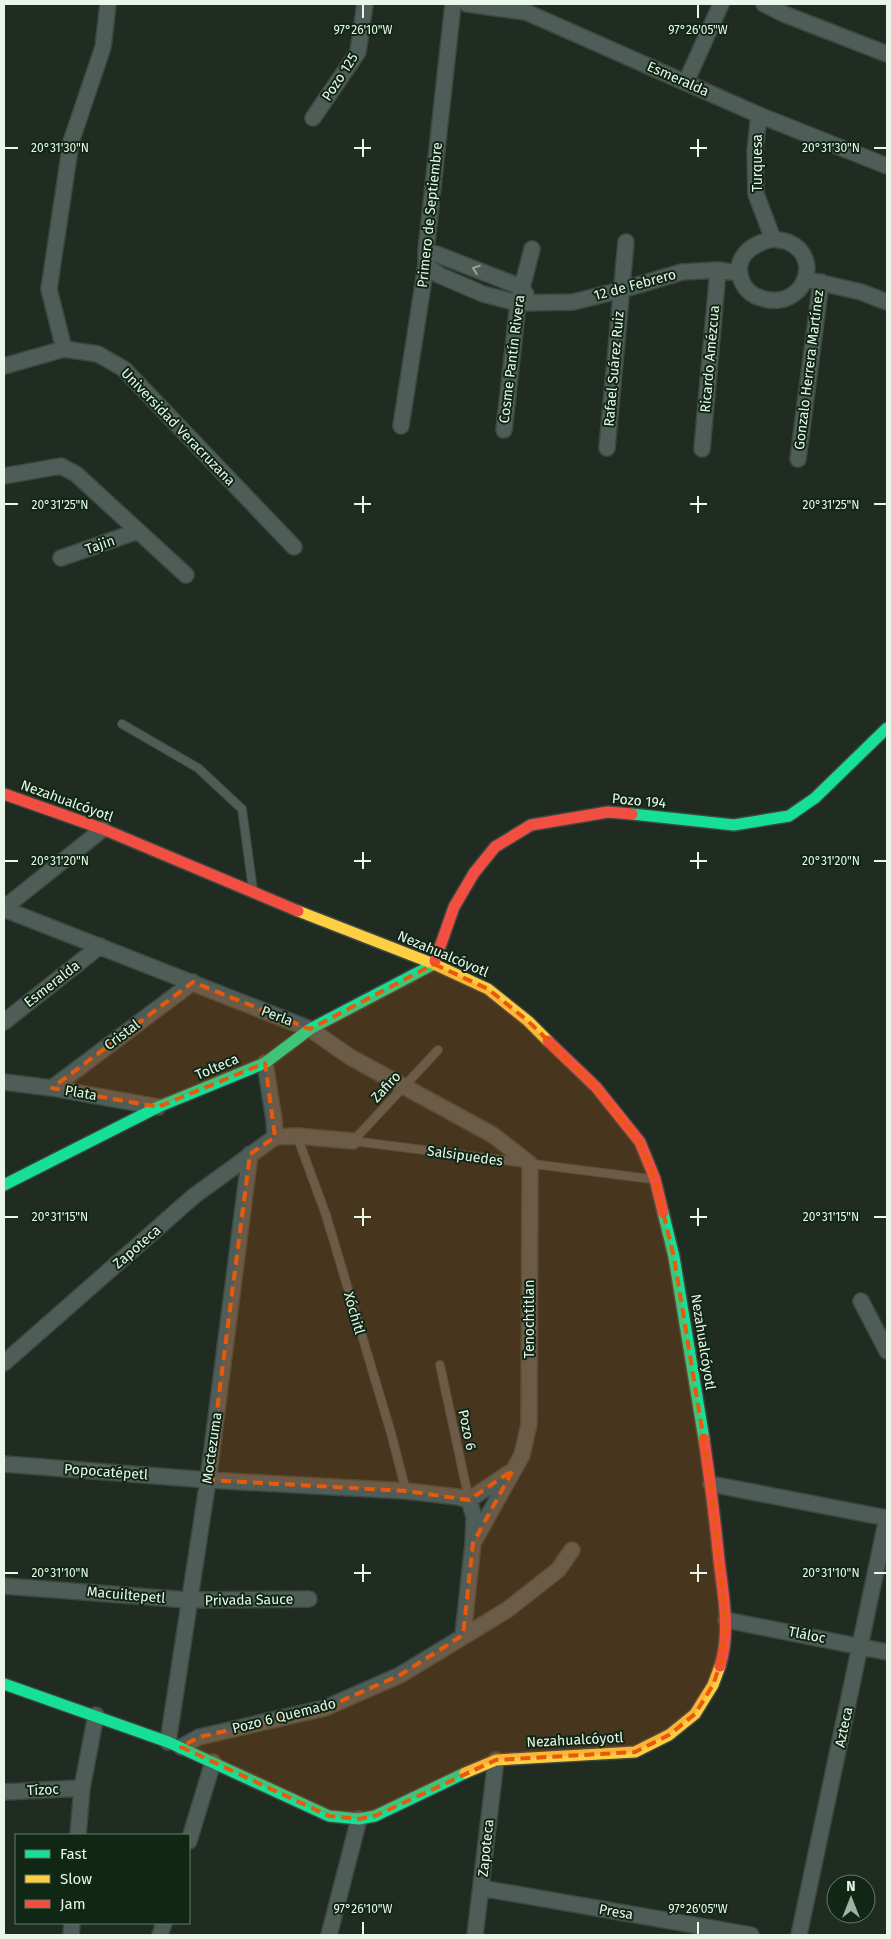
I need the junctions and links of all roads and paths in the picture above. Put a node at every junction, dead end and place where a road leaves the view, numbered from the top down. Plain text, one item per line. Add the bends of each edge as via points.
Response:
1 (108, 4) edge
2 (365, 4) edge
3 (453, 4) edge
4 (467, 4) edge
5 (721, 4) edge
6 (764, 4) edge
7 (782, 9) edge
8 (887, 54) edge
9 (686, 82) junction
10 (759, 115) junction
11 (313, 118) dead end
12 (887, 166) edge
13 (772, 239) junction
14 (626, 242) dead end
15 (532, 249) dead end
16 (426, 258) junction
17 (718, 270) junction
18 (738, 273) junction
19 (814, 281) junction
20 (521, 287) junction
21 (622, 290) junction
22 (887, 302) edge
23 (525, 303) junction
24 (64, 349) junction
25 (4, 366) edge
26 (401, 426) dead end
27 (504, 430) dead end
28 (608, 448) dead end
29 (702, 449) dead end
30 (798, 459) dead end
31 (4, 476) edge
32 (138, 531) junction
33 (294, 547) dead end
34 (61, 558) dead end
35 (186, 575) dead end
36 (122, 724) dead end
37 (887, 728) edge
38 (4, 794) edge
39 (103, 829) junction
40 (253, 894) junction
41 (4, 908) edge
42 (100, 946) junction
43 (434, 964) junction
44 (193, 982) junction
45 (4, 1022) edge
46 (310, 1029) junction
47 (438, 1050) dead end
48 (265, 1063) junction
49 (4, 1082) edge
50 (404, 1085) junction
51 (52, 1088) junction
52 (158, 1107) junction
53 (297, 1136) junction
54 (275, 1137) junction
55 (353, 1141) junction
56 (250, 1154) junction
57 (530, 1164) junction
58 (655, 1179) junction
59 (4, 1185) edge
60 (861, 1301) dead end
61 (887, 1351) edge
62 (4, 1363) edge
63 (440, 1365) dead end
64 (4, 1464) edge
65 (513, 1471) junction
66 (208, 1480) junction
67 (711, 1484) junction
68 (406, 1491) junction
69 (469, 1500) junction
70 (887, 1518) edge
71 (473, 1543) junction
72 (572, 1550) dead end
73 (4, 1586) edge
74 (310, 1599) dead end
75 (189, 1600) junction
76 (726, 1620) junction
77 (463, 1635) junction
78 (861, 1646) junction
79 (887, 1652) edge
80 (4, 1684) edge
81 (96, 1715) junction
82 (174, 1744) junction
83 (496, 1760) junction
84 (213, 1762) junction
85 (82, 1788) junction
86 (4, 1792) edge
87 (359, 1819) junction
88 (78, 1834) edge
89 (190, 1838) edge
90 (481, 1888) junction
91 (329, 1935) edge
92 (474, 1935) edge
93 (751, 1935) edge
94 (799, 1935) edge

1 - 24 street via 103,47 71,142 49,289
2 - 11 street, Pozo 125 via 358,52
3 - 16 street, Primero de Septiembre
4 - 9 street, Esmeralda via 526,12
5 - 9 street
6 - 7 street
7 - 8 street
9 - 10 street, Esmeralda
10 - 12 street, Esmeralda
10 - 13 street, Turquesa via 755,151 756,194
13 - 18 street via 758,242 747,251
13 - 19 street via 788,242 800,251
14 - 21 street, Rafael Suárez Ruiz
15 - 20 street, Cosme Pantín Rivera
20 -> 16 street
16 - 23 street, 12 de Febrero via 438,275 483,294
16 - 26 street, Primero de Septiembre
17 - 18 street, 12 de Febrero
17 - 21 street, 12 de Febrero via 682,272
17 - 29 street, Ricardo Amézcua
18 - 19 street via 744,287 756,297 770,301 785,300
19 - 22 street
19 - 30 street, Gonzalo Herrera Martínez
20 - 23 street, Cosme Pantín Rivera
21 - 23 street, 12 de Febrero via 573,302
21 - 28 street, Rafael Suárez Ruiz
23 - 27 street, Cosme Pantín Rivera
24 - 25 street
24 - 33 street, Universidad Veracruzana via 98,354 124,369
31 - 32 street via 61,466 76,474
32 - 34 street, Tajin
32 - 35 street
36 - 40 lane via 198,768 242,809
37 - 43 main road, Pozo 194 via 815,798 789,816 734,825 608,812 531,825 495,847 474,873 454,907
38 - 39 main road, Nezahualcóyotl
39 - 40 main road, Nezahualcóyotl
39 - 41 street
40 - 43 main road, Nezahualcóyotl
41 - 42 street, Perla
42 - 44 street, Perla
42 - 45 street, Esmeralda
43 - 46 main road, Tolteca
43 - 58 main road, Nezahualcóyotl via 488,989 596,1087 640,1142
44 - 46 street, Perla
44 - 51 street, Cristal
46 - 48 main road, Tolteca
46 - 50 street, Perla via 350,1057
47 - 50 lane, Zafiro
48 - 52 main road, Tolteca
48 - 54 street
49 - 51 street, Plata
50 - 55 lane, Zafiro
50 - 57 street, Perla via 493,1135
51 - 52 street, Plata
52 - 59 main road, Tolteca
53 - 54 street, Salsipuedes
53 - 55 street, Salsipuedes
53 - 68 lane, Xóchitl via 326,1215
54 - 56 street, Zapoteca
55 - 57 lane, Salsipuedes
56 - 62 street, Zapoteca via 194,1196
56 - 66 street, Moctezuma
57 - 58 lane, Salsipuedes
57 - 65 street, Tenochtitlan via 529,1424 522,1456
58 - 67 main road, Nezahualcóyotl via 674,1257
60 - 61 street
63 - 69 lane, Pozo 6
64 - 66 street, Popocatépetl
65 - 69 street
65 - 71 street, Tenochtitlan
66 - 68 street
66 - 75 street, Moctezuma
67 - 70 street
67 - 76 main road, Nezahualcóyotl
68 - 69 street
69 - 71 street via 474,1516
70 - 78 street, Azteca
71 - 77 street
72 - 77 street, Pozo 6 Quemado via 551,1576 492,1620
73 - 75 street, Macuiltepetl
74 - 75 street, Privada Sauce
75 - 82 street, Moctezuma
76 - 78 street, Tláloc
76 - 83 main road, Nezahualcóyotl via 722,1659 713,1685 695,1714 669,1735 636,1752
77 - 82 street, Pozo 6 Quemado via 400,1675 325,1708
78 - 79 street, Tláloc
78 - 94 street, Azteca
80 - 81 main road
81 - 82 main road
81 - 85 street
82 - 84 main road, Nezahualcóyotl
83 - 87 main road, Nezahualcóyotl via 376,1816
83 - 90 street, Zapoteca
84 - 87 main road, Nezahualcóyotl via 329,1816
84 - 89 street
85 - 86 street, Tízoc
85 - 88 street
87 - 91 street
90 - 92 street, Zapoteca
90 - 93 street, Presa

